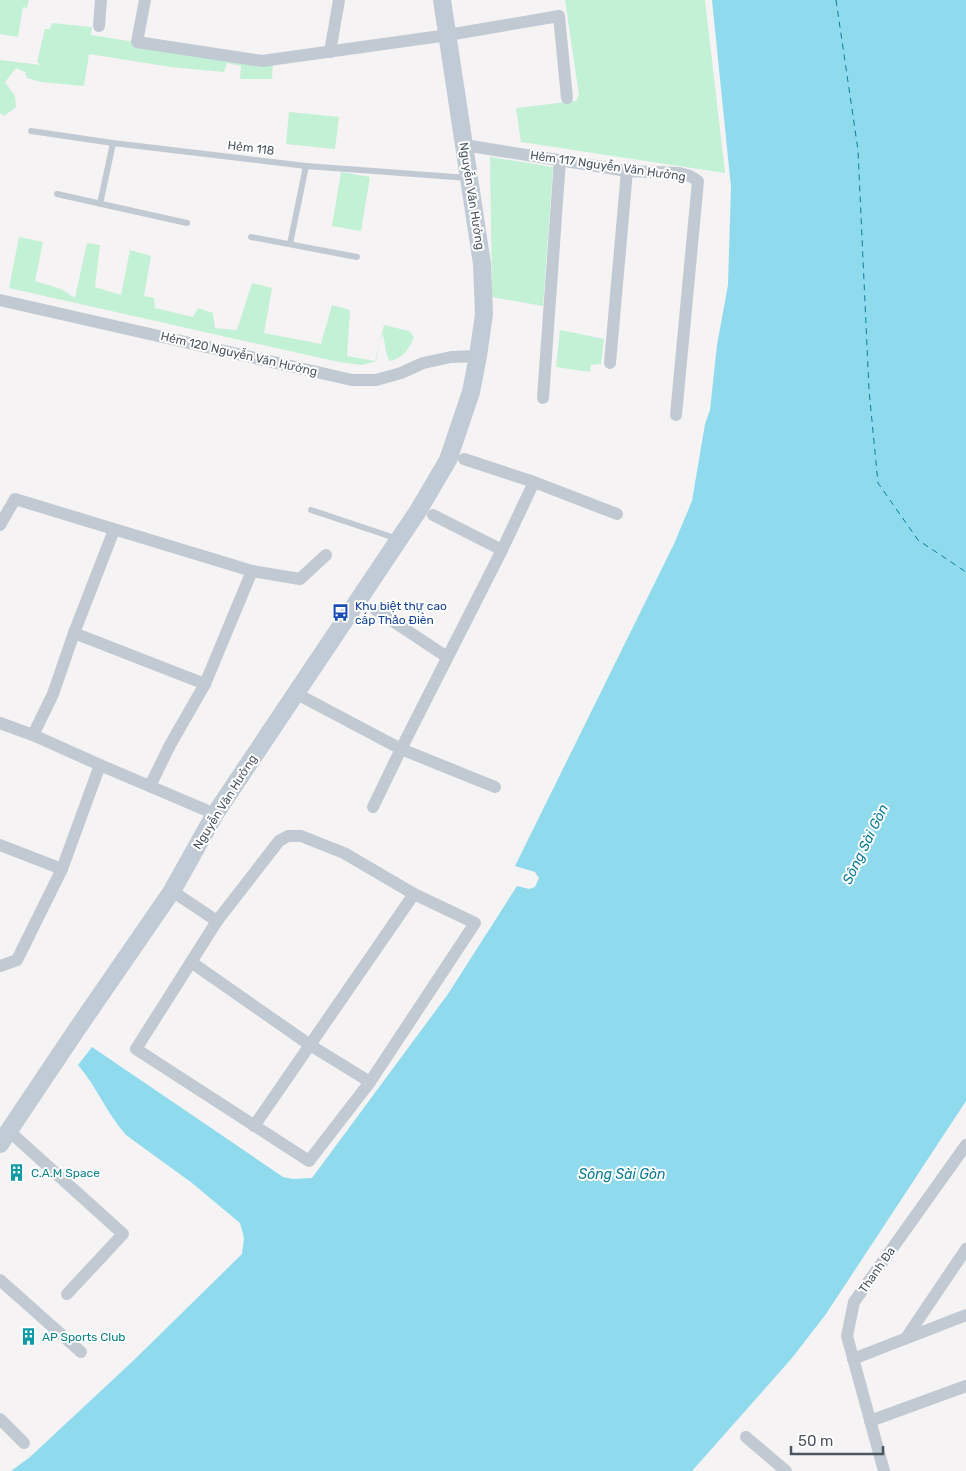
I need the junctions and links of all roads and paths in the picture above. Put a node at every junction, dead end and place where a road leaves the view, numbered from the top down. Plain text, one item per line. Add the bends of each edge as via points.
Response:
1 (102, 0) edge
2 (145, 0) edge
3 (339, 0) edge
4 (442, 0) edge
5 (98, 26) dead end
6 (448, 35) junction
7 (330, 52) junction
8 (567, 98) dead end
9 (31, 131) dead end
10 (113, 143) junction
11 (464, 145) junction
12 (560, 160) junction
13 (306, 166) junction
14 (627, 171) junction
15 (470, 178) junction
16 (57, 194) dead end
17 (100, 204) junction
18 (187, 223) dead end
19 (251, 237) dead end
20 (290, 244) junction
21 (357, 257) dead end
22 (0, 300) edge
23 (478, 356) junction
24 (610, 363) dead end
25 (543, 398) dead end
26 (676, 415) dead end
27 (456, 459) junction
28 (534, 482) junction
29 (312, 510) dead end
30 (617, 514) dead end
31 (433, 515) dead end
32 (0, 525) edge
33 (114, 530) junction
34 (400, 540) junction
35 (502, 550) junction
36 (326, 555) dead end
37 (252, 571) junction
38 (376, 610) dead end
39 (74, 634) junction
40 (447, 657) junction
41 (205, 684) junction
42 (296, 694) junction
43 (0, 723) edge
44 (33, 735) junction
45 (400, 749) junction
46 (100, 765) junction
47 (150, 786) junction
48 (495, 787) dead end
49 (373, 807) dead end
50 (216, 814) junction
51 (0, 845) edge
52 (62, 869) junction
53 (172, 891) junction
54 (414, 894) junction
55 (217, 921) junction
56 (191, 962) junction
57 (0, 966) edge
58 (310, 1045) junction
59 (370, 1082) junction
60 (254, 1126) junction
61 (5, 1137) edge
62 (966, 1144) edge
63 (966, 1249) edge
64 (0, 1280) edge
65 (67, 1294) dead end
66 (966, 1315) edge
67 (906, 1338) junction
68 (81, 1352) dead end
69 (853, 1359) junction
70 (966, 1386) edge
71 (1, 1422) edge
72 (870, 1422) junction
73 (746, 1437) dead end
74 (24, 1443) dead end
75 (786, 1471) edge
76 (884, 1471) edge

1 - 5 street
2 - 7 street via 137,42 262,61
3 - 7 street
4 - 6 main road, Nguyễn Văn Hưởng
6 - 7 street
6 - 8 street via 559,16
6 - 11 main road, Nguyễn Văn Hưởng
9 - 10 lane, Hẻm 118
10 - 13 lane, Hẻm 118
10 - 17 lane
11 - 12 street, Hẻm 117 Nguyễn Văn Hưởng
11 - 15 main road, Nguyễn Văn Hưởng
12 - 14 street, Hẻm 117 Nguyễn Văn Hưởng
12 - 25 street
13 - 15 lane, Hẻm 118
13 - 20 lane
14 - 24 street
14 - 26 street, Hẻm 117 Nguyễn Văn Hưởng via 679,173 698,181
15 - 23 main road, Nguyễn Văn Hưởng via 482,264 484,314
16 - 17 lane
17 - 18 lane
19 - 20 lane
20 - 21 lane
22 - 23 street, Hẻm 120 Nguyễn Văn Hưởng via 352,380 376,380 424,362
23 - 27 main road, Nguyễn Văn Hưởng
27 - 28 street
27 - 34 main road, Nguyễn Văn Hưởng
28 - 30 street
28 - 35 street
29 - 34 lane
31 - 35 street
32 - 33 street via 15,499
33 - 37 street
33 - 39 street
34 - 42 main road, Nguyễn Văn Hưởng
35 - 40 street
36 - 37 street via 300,579
37 - 41 street
38 - 40 street
39 - 41 street
39 - 44 street via 54,694
40 - 45 street
41 - 47 street
42 - 45 street
42 - 50 main road, Nguyễn Văn Hưởng
43 - 44 street
44 - 46 street
45 - 48 street
45 - 49 street
46 - 47 street
46 - 52 street
47 - 50 street
50 - 53 main road, Nguyễn Văn Hưởng
51 - 52 street
52 - 57 street via 16,960
53 - 55 street
53 - 61 main road, Nguyễn Văn Hưởng
54 - 55 street via 344,853 301,836 288,836 279,841
54 - 58 street
54 - 59 street via 476,923
55 - 56 street
56 - 58 street
56 - 60 street via 136,1049
58 - 59 street
58 - 60 street
59 - 60 street via 309,1161
61 - 65 street via 123,1234
62 - 69 street, Thanh Đa via 854,1302 847,1336
63 - 67 street
64 - 68 street
66 - 67 street
67 - 69 street
69 - 72 street, Thanh Đa
70 - 72 street
71 - 74 street
72 - 76 street, Thanh Đa
73 - 75 street

